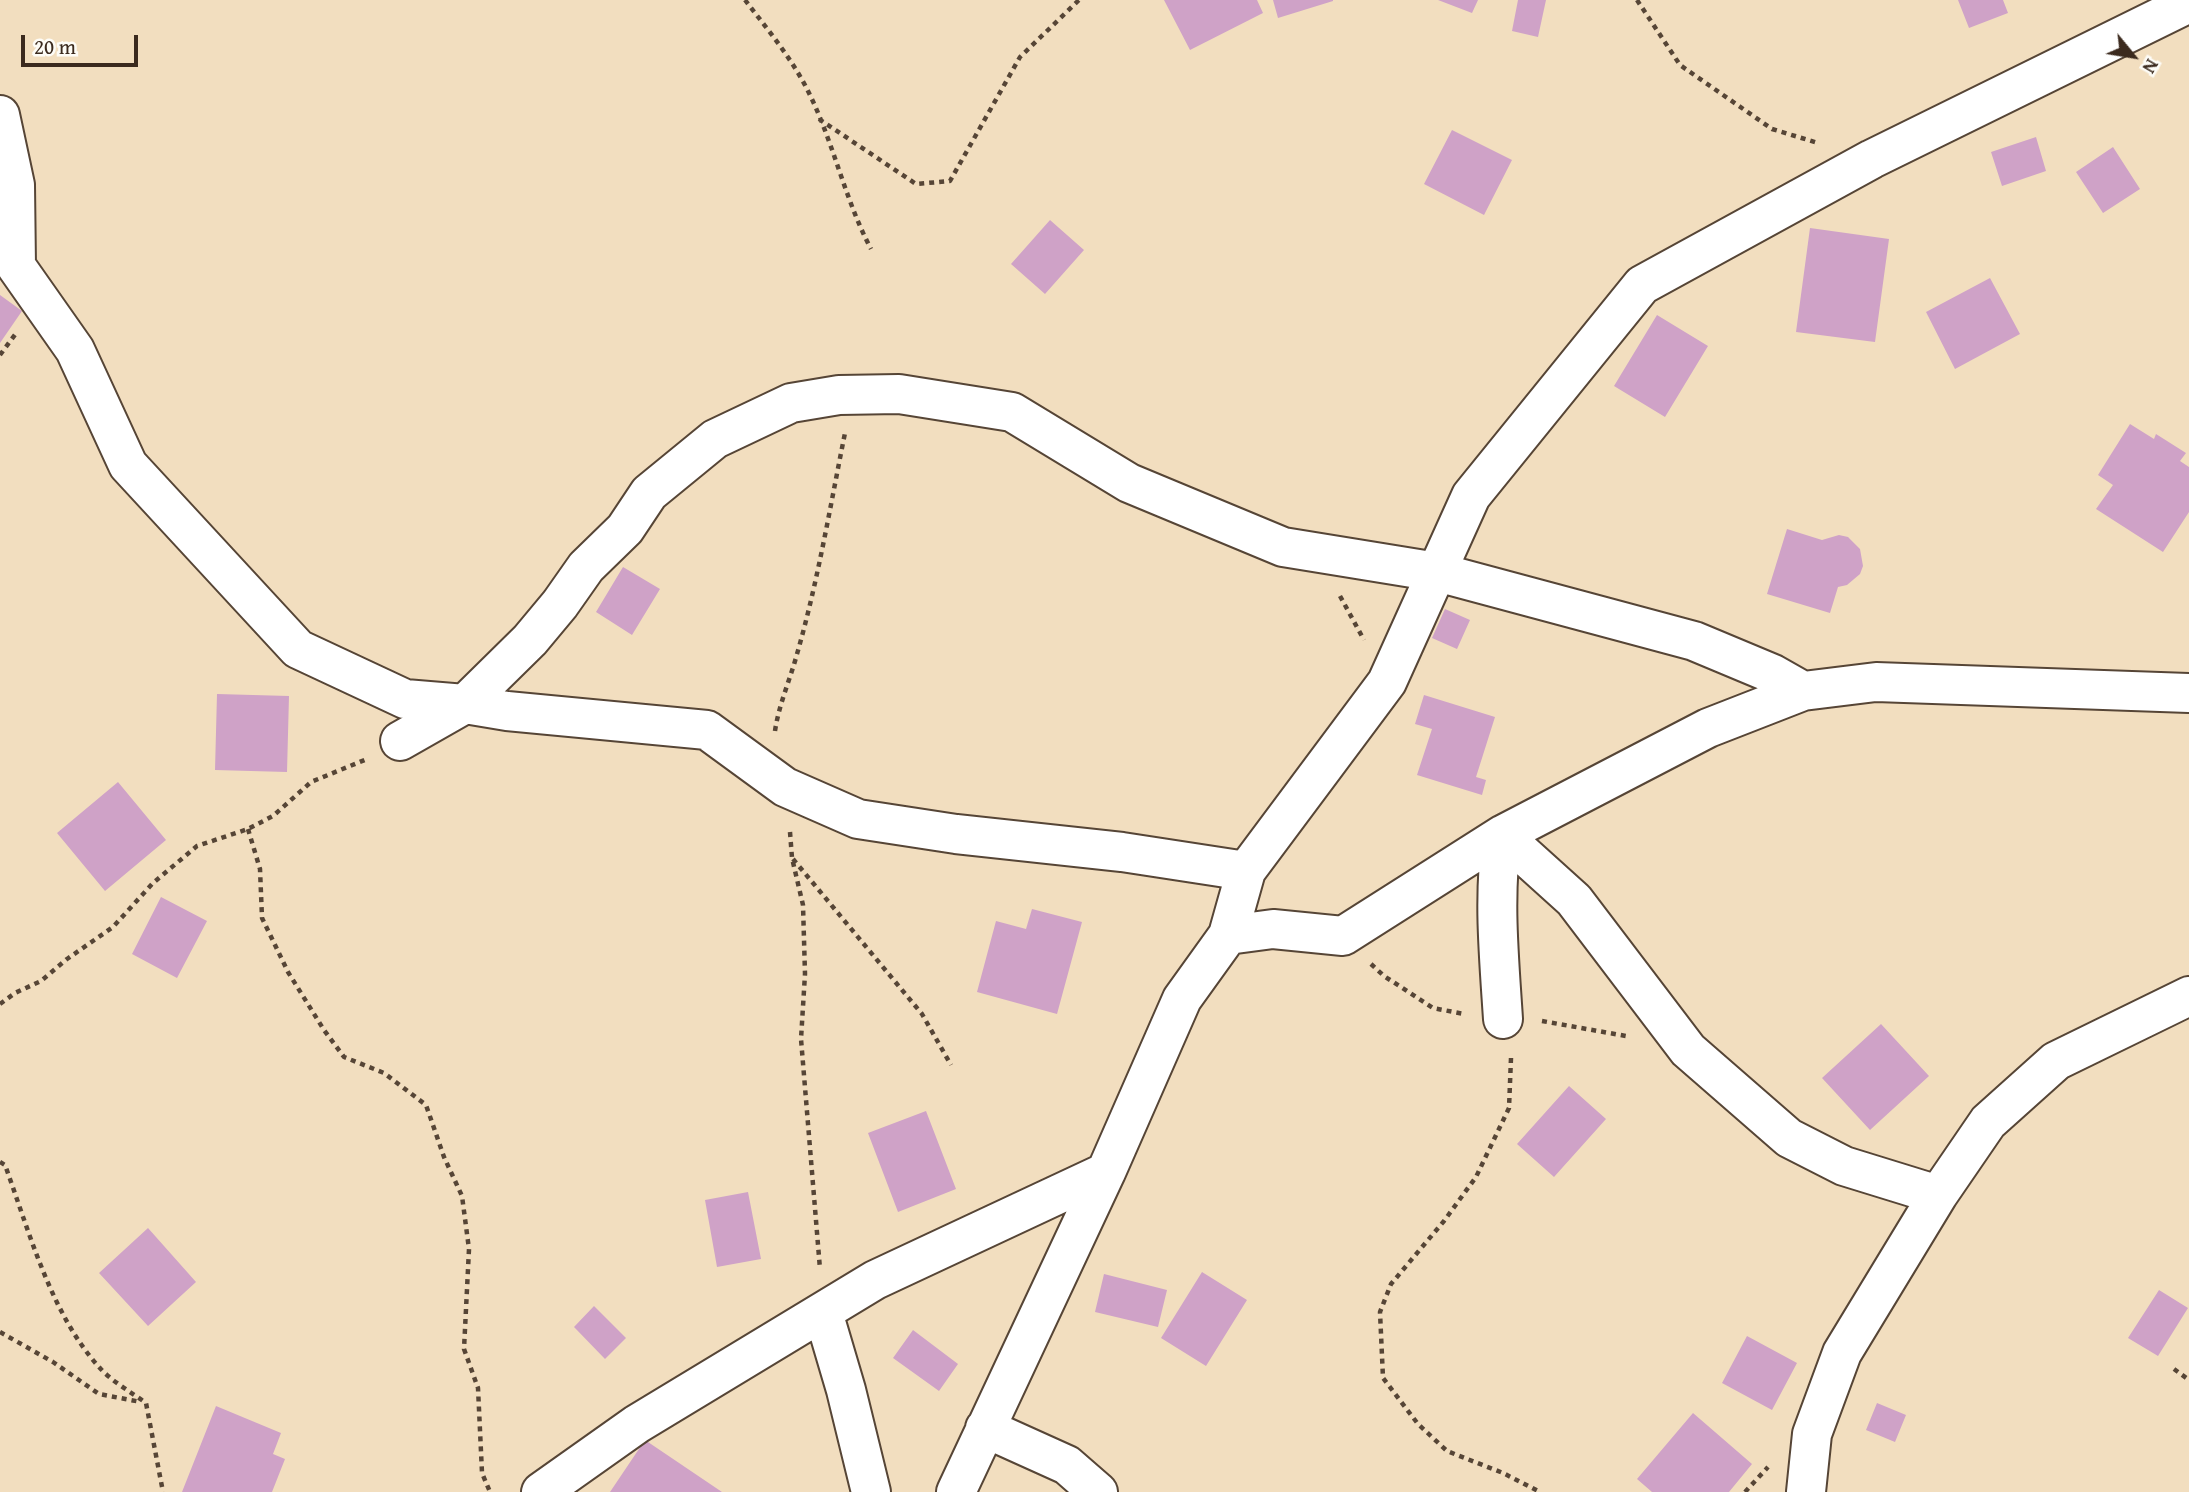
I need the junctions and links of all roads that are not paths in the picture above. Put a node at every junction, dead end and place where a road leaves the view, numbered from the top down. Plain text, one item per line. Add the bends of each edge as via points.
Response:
1 (2189, 3) edge
2 (0, 115) edge
3 (1437, 572) junction
4 (1803, 691) junction
5 (2189, 693) edge
6 (466, 704) junction
7 (400, 741) road end
8 (1502, 835) junction
9 (1246, 871) junction
10 (1228, 935) junction
11 (2189, 996) edge
12 (1503, 1019) road end
13 (1106, 1172) junction
14 (1938, 1195) junction
15 (822, 1312) junction
16 (985, 1428) junction
17 (541, 1492) edge
18 (871, 1492) edge
19 (957, 1492) edge
20 (1098, 1492) edge
21 (1806, 1492) edge

1 - 3 street via 1872,159 1642,285 1471,496
2 - 6 street via 15,185 16,266 75,350 128,465 298,649 405,699
3 - 4 street via 1694,641
3 - 6 street via 1283,547 1129,483 1012,412 899,394 839,395 791,403 715,439 649,492 625,528 586,567 530,640
3 - 9 street via 1387,682
4 - 5 street via 1877,682
4 - 8 street via 1708,728
6 - 7 street
6 - 9 street via 707,730 785,787 858,819
8 - 10 street via 1343,936 1273,929
8 - 12 street via 1497,930
8 - 14 street via 1574,900 1688,1050 1788,1138 1844,1166
9 - 10 street
10 - 13 street via 1182,999
11 - 14 street via 2056,1061 1988,1122
13 - 15 street via 876,1280
13 - 16 street
14 - 21 street via 1842,1353 1812,1434
15 - 17 street via 637,1424
15 - 18 street
16 - 19 street
16 - 20 street via 1067,1465

